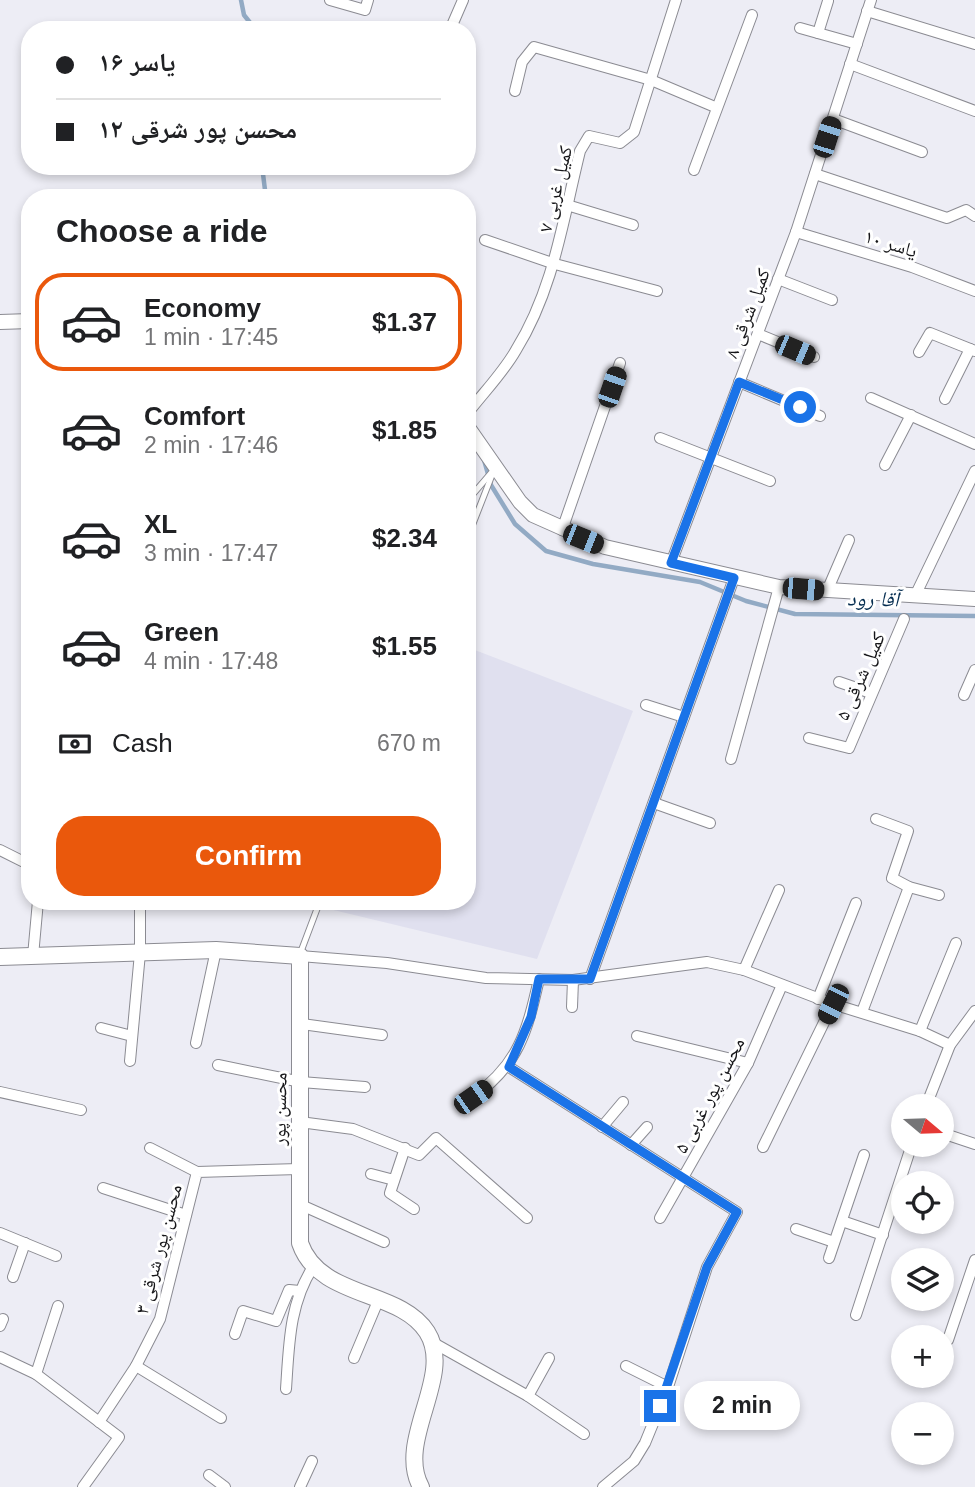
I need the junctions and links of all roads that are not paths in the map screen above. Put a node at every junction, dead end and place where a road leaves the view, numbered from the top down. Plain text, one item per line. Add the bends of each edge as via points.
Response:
1 (330, 0) edge
2 (369, 0) edge
3 (463, 0) edge
4 (676, 0) edge
5 (828, 1) edge
6 (869, 6) edge
7 (752, 15) dead end
8 (454, 21) edge
9 (800, 28) dead end
10 (818, 33) junction
11 (857, 44) junction
12 (975, 44) edge
13 (850, 65) junction
14 (651, 80) junction
15 (515, 91) dead end
16 (715, 107) junction
17 (975, 111) edge
18 (833, 119) junction
19 (922, 152) dead end
20 (694, 170) dead end
21 (815, 174) junction
22 (567, 205) junction
23 (975, 216) edge
24 (633, 225) dead end
25 (796, 232) junction
26 (485, 240) dead end
27 (555, 264) junction
28 (778, 279) junction
29 (657, 291) dead end
30 (975, 291) edge
31 (832, 299) dead end
32 (21, 321) edge
33 (0, 322) edge
34 (758, 334) junction
35 (972, 350) edge
36 (919, 352) dead end
37 (814, 358) dead end
38 (620, 363) dead end
39 (739, 382) junction
40 (871, 398) dead end
41 (945, 399) dead end
42 (476, 402) edge
43 (821, 415) dead end
44 (911, 415) junction
45 (660, 438) dead end
46 (476, 439) edge
47 (975, 444) edge
48 (711, 458) junction
49 (885, 465) dead end
50 (496, 467) junction
51 (975, 471) edge
52 (770, 481) dead end
53 (476, 490) edge
54 (476, 517) edge
55 (562, 530) junction
56 (849, 540) dead end
57 (671, 563) junction
58 (734, 578) junction
59 (779, 587) junction
60 (827, 591) junction
61 (915, 596) junction
62 (975, 599) edge
63 (904, 619) dead end
64 (975, 670) edge
65 (839, 682) dead end
66 (871, 693) junction
67 (964, 695) dead end
68 (646, 705) dead end
69 (684, 717) junction
70 (808, 738) dead end
71 (731, 759) dead end
72 (654, 803) junction
73 (877, 819) dead end
74 (710, 823) dead end
75 (0, 850) edge
76 (21, 860) edge
77 (909, 887) junction
78 (779, 890) dead end
79 (939, 895) dead end
80 (856, 903) dead end
81 (37, 910) edge
82 (139, 910) edge
83 (317, 910) edge
84 (956, 943) dead end
85 (216, 950) junction
86 (140, 953) junction
87 (33, 956) junction
88 (300, 956) junction
89 (0, 957) edge
90 (744, 970) junction
91 (539, 979) junction
92 (590, 979) junction
93 (573, 980) junction
94 (782, 985) junction
95 (818, 999) junction
96 (833, 1004) junction
97 (572, 1007) dead end
98 (975, 1011) edge
99 (862, 1012) junction
100 (302, 1024) junction
101 (101, 1028) dead end
102 (920, 1031) junction
103 (382, 1035) dead end
104 (132, 1036) junction
105 (637, 1036) dead end
106 (196, 1043) dead end
107 (950, 1045) junction
108 (130, 1061) dead end
109 (748, 1063) junction
110 (218, 1065) dead end
111 (509, 1067) junction
112 (301, 1082) junction
113 (365, 1087) dead end
114 (0, 1092) edge
115 (931, 1094) edge
116 (473, 1097) dead end
117 (623, 1102) dead end
118 (80, 1110) dead end
119 (300, 1122) junction
120 (602, 1127) junction
121 (647, 1127) dead end
122 (954, 1137) edge
123 (975, 1144) edge
124 (631, 1145) junction
125 (763, 1147) dead end
126 (405, 1148) junction
127 (150, 1149) dead end
128 (864, 1155) dead end
129 (908, 1157) edge
130 (299, 1169) junction
131 (197, 1172) junction
132 (371, 1174) dead end
133 (682, 1179) junction
134 (394, 1180) junction
135 (103, 1188) dead end
136 (299, 1204) junction
137 (414, 1209) dead end
138 (186, 1215) junction
139 (527, 1218) dead end
140 (660, 1219) dead end
141 (842, 1221) junction
142 (796, 1229) dead end
143 (0, 1233) edge
144 (883, 1235) junction
145 (384, 1242) dead end
146 (834, 1242) junction
147 (25, 1243) junction
148 (56, 1256) dead end
149 (829, 1258) dead end
150 (975, 1260) edge
151 (313, 1267) junction
152 (13, 1277) dead end
153 (300, 1291) junction
154 (379, 1301) junction
155 (58, 1306) dead end
156 (856, 1315) dead end
157 (953, 1325) edge
158 (235, 1334) dead end
159 (432, 1342) junction
160 (0, 1357) edge
161 (354, 1358) dead end
162 (549, 1358) dead end
163 (136, 1366) junction
164 (626, 1366) dead end
165 (36, 1374) junction
166 (668, 1387) junction
167 (286, 1389) dead end
168 (528, 1396) junction
169 (221, 1418) dead end
170 (99, 1422) junction
171 (584, 1434) dead end
172 (312, 1461) dead end
173 (209, 1475) dead end
174 (419, 1486) edge
175 (83, 1487) edge
176 (225, 1487) edge
177 (300, 1487) edge
178 (603, 1487) edge

1 - 2 street via 365,10
3 - 8 street
4 - 14 street, کمیل غربی ۷
5 - 10 street
6 - 11 street, کمیل شرقی ۸
6 - 12 street
7 - 16 street
9 - 10 street
10 - 11 street
11 - 13 street, کمیل شرقی ۸
13 - 17 street
13 - 18 street, کمیل شرقی ۸
14 - 15 street via 534,47 522,61
14 - 16 street
14 - 22 street, کمیل غربی ۷ via 634,132 620,143 589,136 580,151
16 - 20 street
18 - 19 street
18 - 21 street, کمیل شرقی ۸
21 - 23 street via 947,218 966,210
21 - 25 street, کمیل شرقی ۸
22 - 24 street
22 - 27 street, کمیل غربی ۷
25 - 28 street, کمیل شرقی ۸
25 - 30 street, یاسر ۱۰
26 - 27 street
27 - 29 street
27 - 42 street, کمیل غربی ۷ via 516,351
28 - 31 street
28 - 34 street, کمیل شرقی ۸
32 - 33 street
34 - 37 street
34 - 39 street, کمیل شرقی ۸
35 - 36 street via 930,333
35 - 41 street
38 - 55 street
39 - 43 street
39 - 48 street, کمیل شرقی ۸
40 - 44 street
44 - 47 street
44 - 49 street
45 - 48 street
46 - 50 street
48 - 52 street
48 - 57 street, کمیل شرقی ۸
50 - 53 lane
50 - 54 lane
50 - 55 street via 533,515
51 - 61 street
55 - 57 street via 605,547
56 - 60 street
57 - 58 street
58 - 59 street
58 - 69 street
59 - 60 street
59 - 71 street
60 - 61 street
61 - 62 street
63 - 66 street, کمیل شرقی ۵
64 - 67 street
65 - 66 street
66 - 70 street, کمیل شرقی ۵ via 849,748
68 - 69 street
69 - 72 street
72 - 74 street
72 - 92 street
73 - 77 street via 908,831 892,878
75 - 76 street
77 - 79 street
77 - 99 street
78 - 90 street
80 - 95 street
81 - 87 street
82 - 86 street
83 - 88 lane
84 - 102 street
85 - 86 main road
85 - 88 main road
85 - 106 street
86 - 87 main road
86 - 104 street
87 - 89 main road
88 - 91 street via 387,962 486,978
88 - 100 main road, محسن پور
90 - 92 street via 706,962
90 - 94 street
91 - 93 street
91 - 111 street via 531,1017
92 - 93 street
93 - 97 street
94 - 95 street
94 - 109 street, محسن پور غربی ۵
95 - 96 street
96 - 99 street
96 - 125 street
98 - 107 street
99 - 102 street
100 - 103 street
100 - 112 main road, محسن پور
101 - 104 street
102 - 107 street
104 - 108 street
105 - 109 street
107 - 115 street
109 - 133 street, محسن پور غربی ۵
110 - 112 street
111 - 116 street
111 - 120 street
112 - 113 street
112 - 119 main road, محسن پور
114 - 118 street
117 - 120 street
119 - 126 street via 353,1129
119 - 130 main road, محسن پور
120 - 124 street
121 - 124 street
122 - 123 street
124 - 133 street
126 - 134 street
126 - 139 street via 419,1155 436,1138
127 - 131 street
128 - 141 street
129 - 144 street
130 - 131 street, محسن پور شرقی ۳
130 - 136 main road, محسن پور
131 - 138 street, محسن پور شرقی ۳
132 - 134 street
133 - 140 street, محسن پور غربی ۵
133 - 166 street via 737,1212 707,1267
134 - 137 street via 390,1193
135 - 138 street
136 - 145 street
136 - 151 main road, محسن پور via 300,1243
138 - 163 street, محسن پور شرقی ۳ via 160,1319
141 - 144 street
141 - 146 street
142 - 146 street
143 - 147 street
144 - 156 street
146 - 149 street
147 - 148 street
147 - 152 street
150 - 157 street
151 - 153 street
151 - 154 main road
153 - 158 street via 289,1290 276,1321 243,1311
153 - 167 street via 290,1332
154 - 159 main road via 413,1317
154 - 161 street
155 - 165 street
159 - 168 street
159 - 174 main road via 435,1363 414,1462
160 - 165 street
162 - 168 street
163 - 169 street
163 - 170 street, محسن پور شرقی ۳
164 - 166 street
165 - 170 street
166 - 178 street via 634,1461
168 - 171 street
170 - 175 street via 119,1437
172 - 177 street
173 - 176 street

